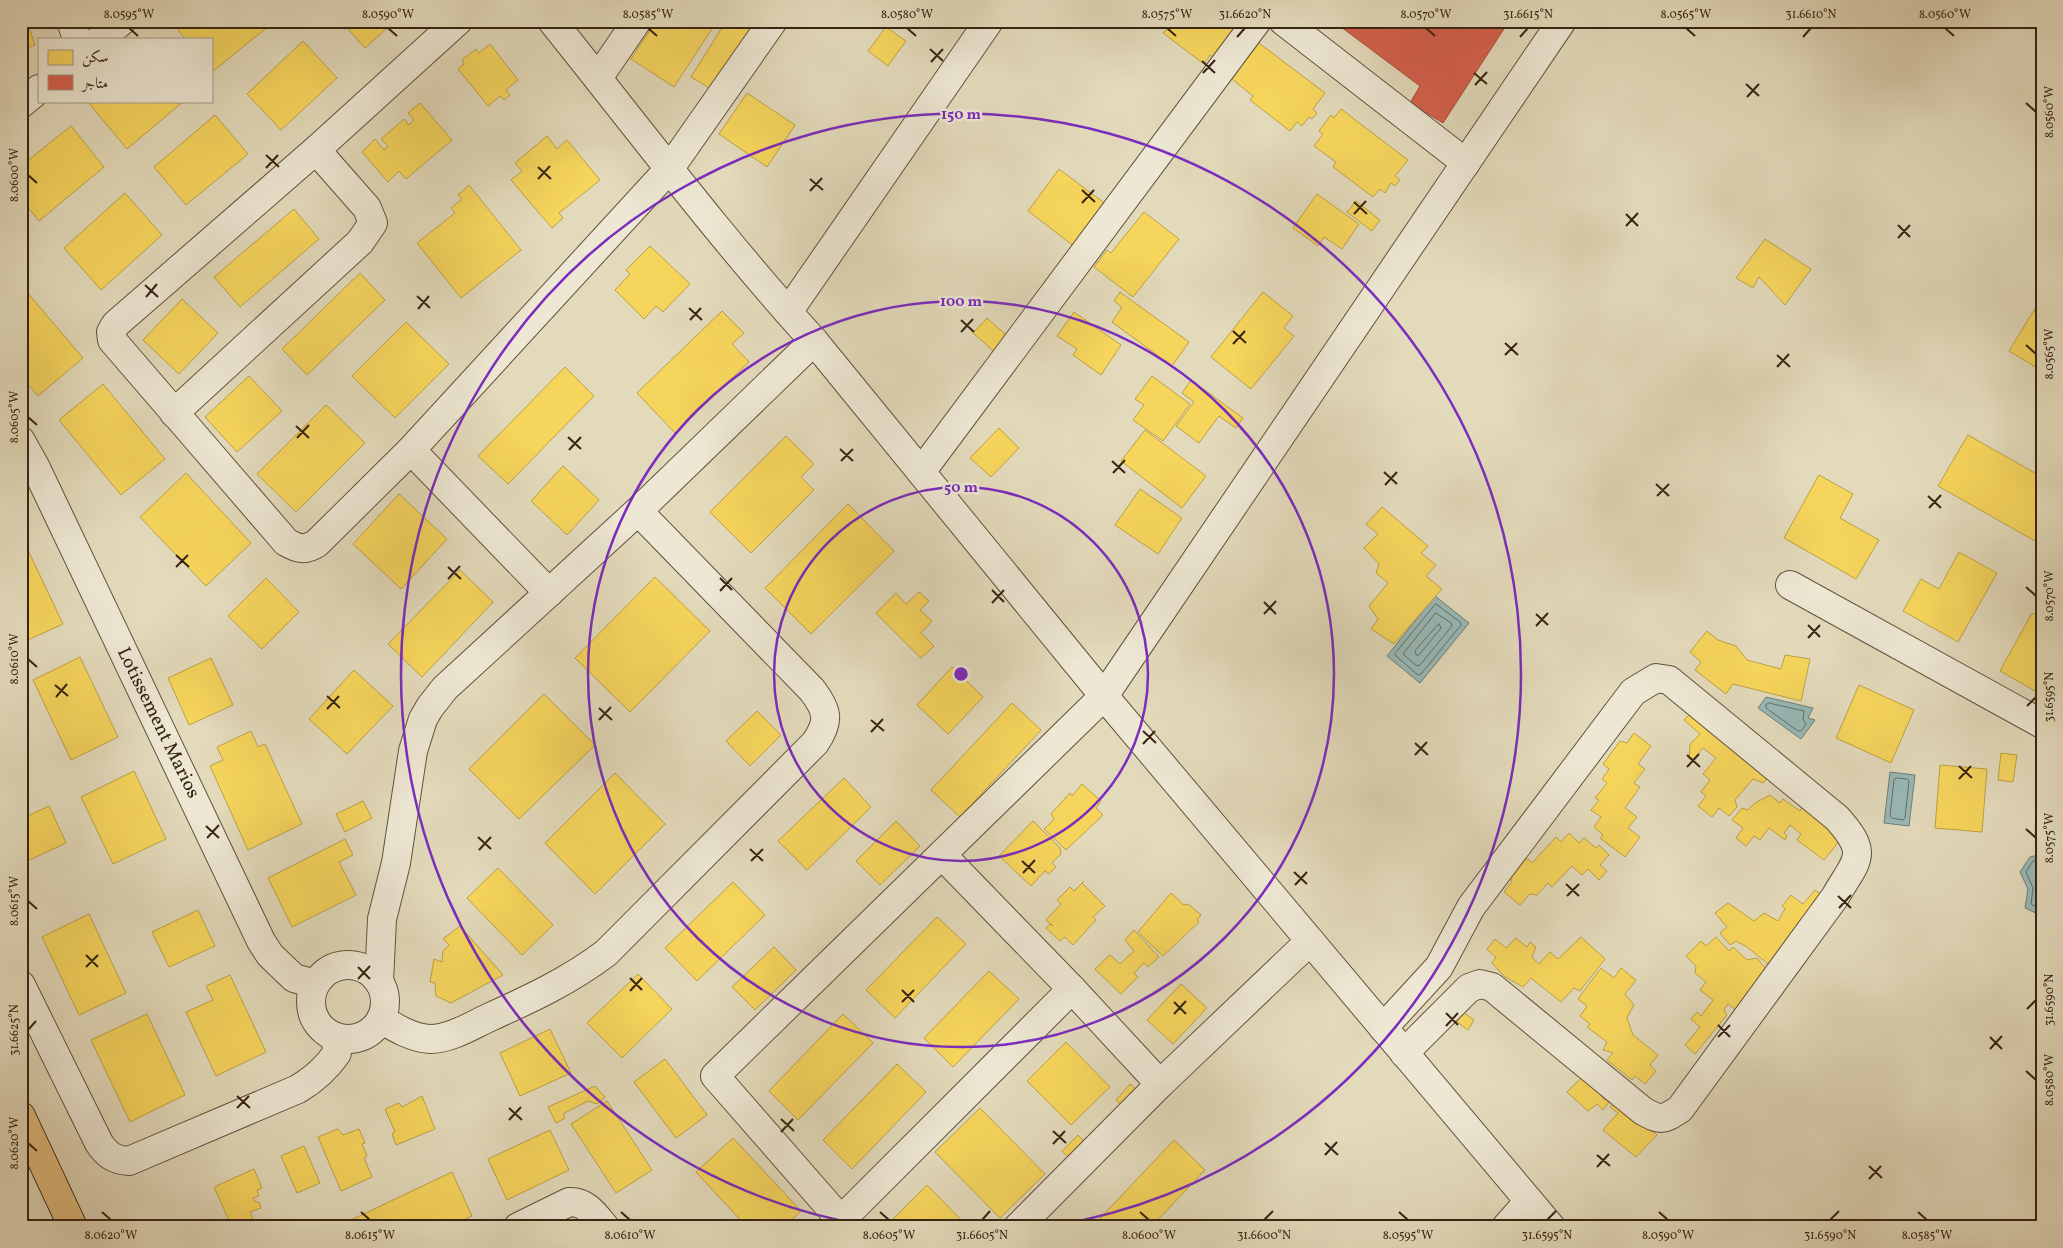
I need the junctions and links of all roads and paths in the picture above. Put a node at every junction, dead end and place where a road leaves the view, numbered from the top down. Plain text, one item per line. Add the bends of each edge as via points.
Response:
1 (71, 21) edge
2 (122, 21) edge
3 (458, 21) edge
4 (552, 21) edge
5 (637, 21) edge
6 (773, 21) edge
7 (989, 21) edge
8 (1257, 21) edge
9 (1283, 21) edge
10 (1562, 21) edge
11 (77, 38) edge
12 (101, 38) edge
13 (598, 78) junction
14 (38, 90) edge
15 (21, 104) edge
16 (316, 150) junction
17 (1466, 163) junction
18 (670, 168) junction
19 (788, 312) junction
20 (814, 341) junction
21 (174, 413) junction
22 (21, 442) edge
23 (411, 450) junction
24 (921, 472) junction
25 (638, 511) junction
26 (1790, 586) dead end
27 (549, 593) junction
28 (1104, 696) junction
29 (2042, 724) edge
30 (942, 854) junction
31 (1310, 941) junction
32 (379, 982) junction
33 (315, 984) junction
34 (21, 985) edge
35 (1072, 988) junction
36 (381, 1019) junction
37 (1383, 1028) junction
38 (336, 1037) junction
39 (1404, 1053) junction
40 (1160, 1084) junction
41 (21, 1116) edge
42 (1529, 1201) junction
43 (844, 1223) edge
44 (73, 1227) edge
45 (518, 1227) edge
46 (605, 1227) edge
47 (1018, 1227) edge
48 (1506, 1227) edge
49 (1551, 1227) edge

1 - 11 street
2 - 12 street
3 - 16 street
4 - 13 street
5 - 13 street
6 - 18 street
7 - 19 street
8 - 24 street
9 - 17 street
10 - 17 street
13 - 18 street
14 - 15 street
16 - 21 street via 367,208 373,223 360,242
16 - 21 street via 113,328 112,340
17 - 28 street
18 - 19 street
18 - 23 street
19 - 20 street
20 - 24 street
20 - 25 street
21 - 23 street via 286,542 301,549 317,543
22 - 33 street, Lotissement Marios via 261,941 270,955 294,978
23 - 27 street
24 - 28 street
25 - 27 street
25 - 36 street via 812,690 826,717 824,730 815,743 606,954 583,971 454,1034 431,1039 405,1033
26 - 29 street
27 - 32 street via 445,688 423,719 413,750 396,863 382,919
28 - 30 street
28 - 31 street
30 - 35 street
30 - 43 street via 715,1076
31 - 37 street
31 - 40 street
32 - 33 street via 371,972 346,964 323,974
32 - 36 street via 385,1007
33 - 38 street via 310,997 311,1010 324,1032
34 - 38 street via 99,1143 112,1158 120,1161 129,1161 298,1089 326,1068 337,1053
35 - 40 street
35 - 43 street
36 - 38 street via 373,1030 362,1036
37 - 39 street
37 - 39 street via 1439,967 1471,907 1633,692 1656,678 1669,680 1837,818 1857,845 1855,863 1835,897 1680,1109 1665,1118 1656,1118 1643,1111 1492,988 1480,984 1469,988
39 - 42 street
40 - 47 street
41 - 44 main road
42 - 48 street
42 - 49 street
45 - 46 street via 575,1202 585,1205

